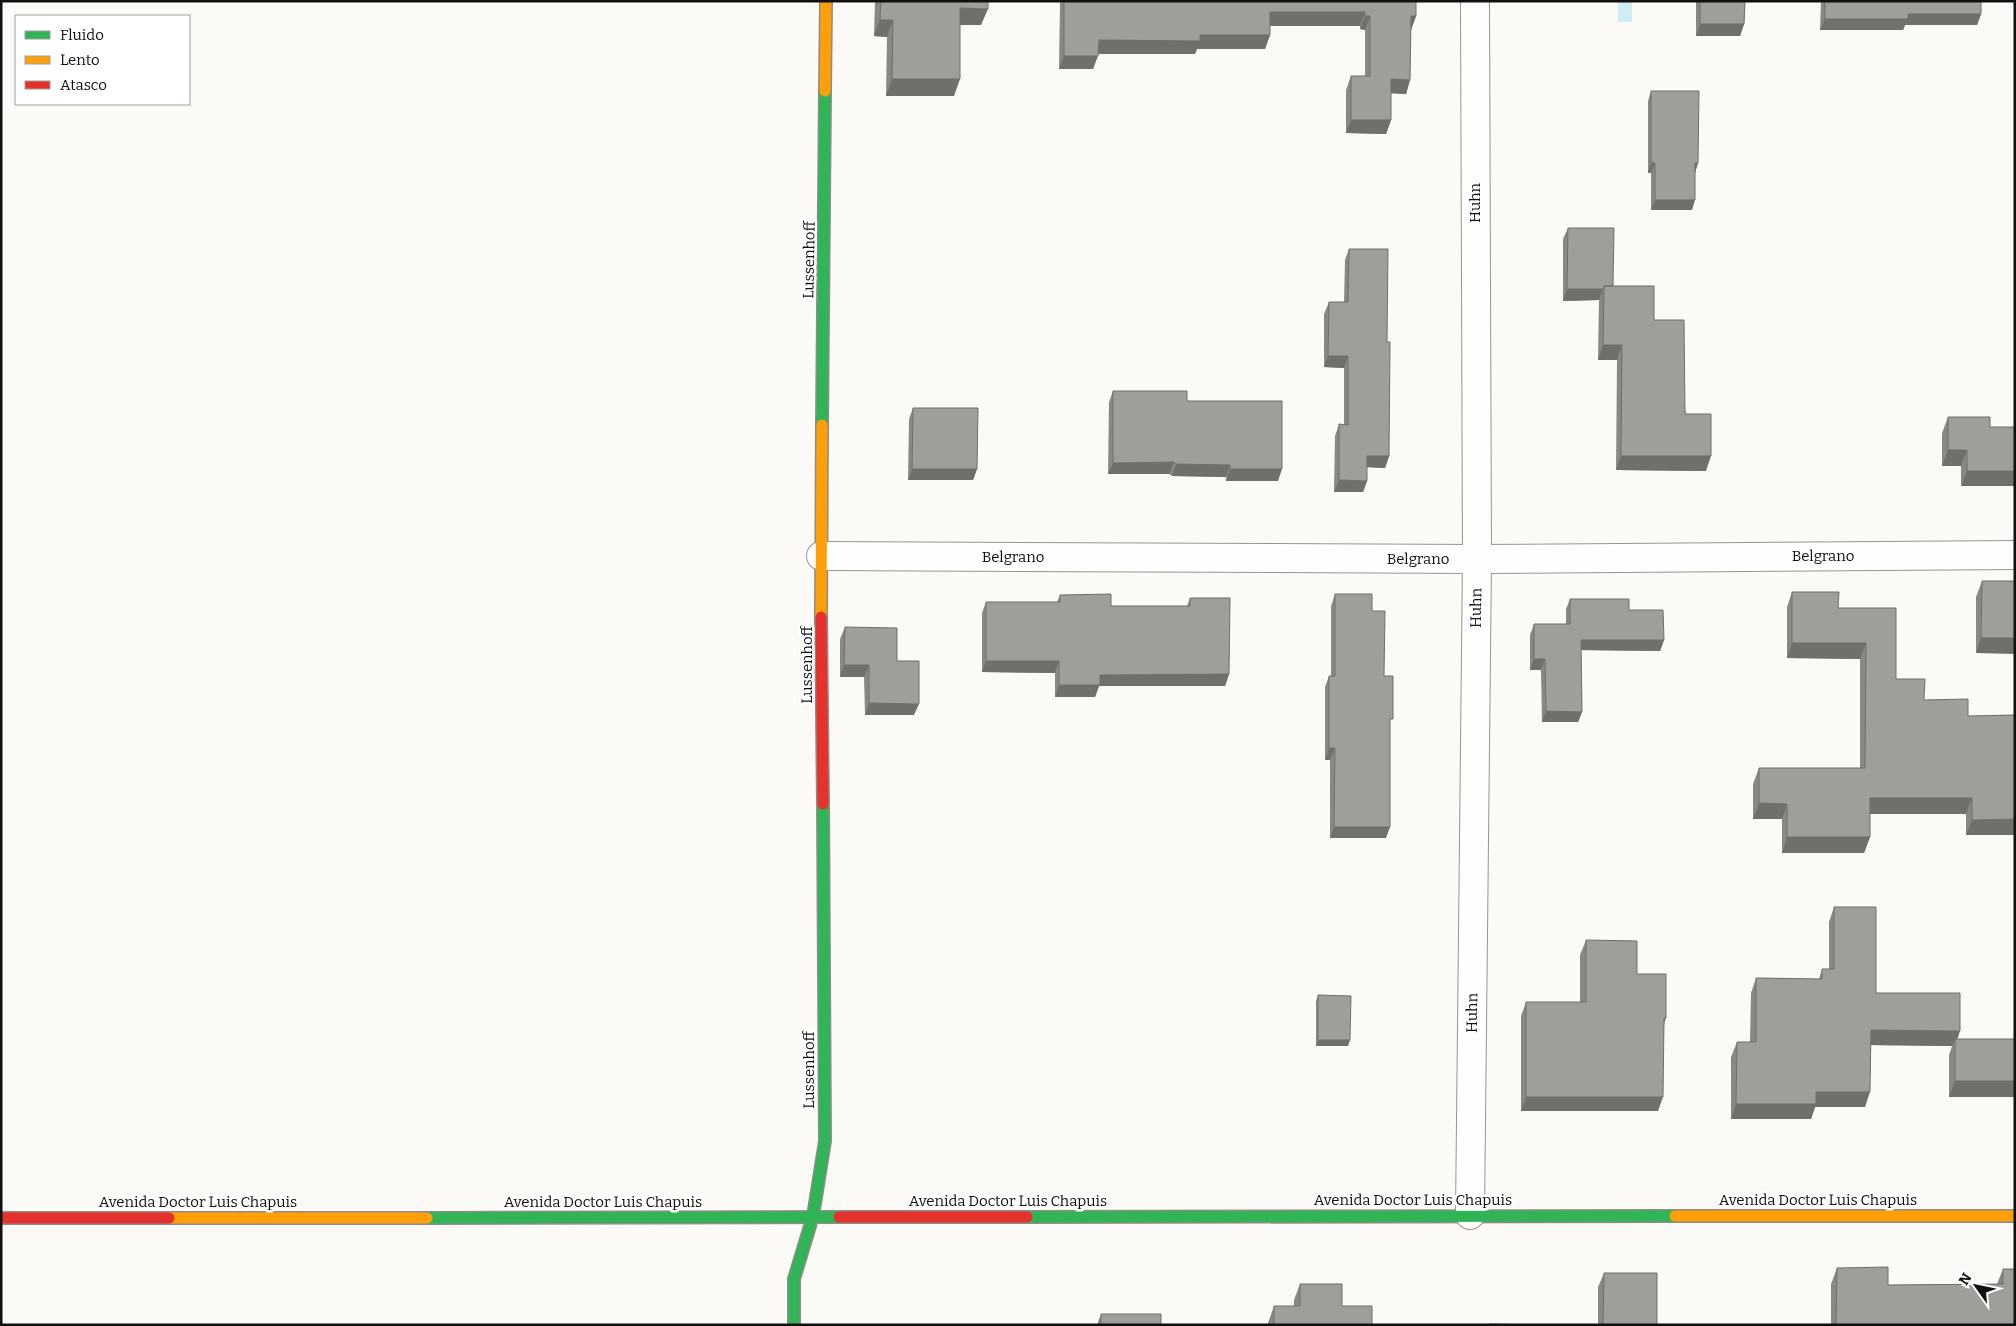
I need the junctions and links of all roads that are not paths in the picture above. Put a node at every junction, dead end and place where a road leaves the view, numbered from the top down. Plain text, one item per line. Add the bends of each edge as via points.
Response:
1 (826, 1) edge
2 (1474, 1) edge
3 (2015, 555) edge
4 (821, 556) junction
5 (1477, 559) junction
6 (1470, 1215) junction
7 (813, 1216) junction
8 (2015, 1216) edge
9 (1, 1218) edge
10 (794, 1325) edge

1 - 4 main road, Lussenhoff
2 - 5 street, Huhn
3 - 5 street, Belgrano
4 - 5 street, Belgrano
4 - 7 main road, Lussenhoff via 825,1141
5 - 6 street, Huhn
6 - 7 main road, Avenida Doctor Luis Chapuis
6 - 8 main road, Avenida Doctor Luis Chapuis
7 - 9 main road, Avenida Doctor Luis Chapuis
7 - 10 main road, Lussenhoff via 794,1279

